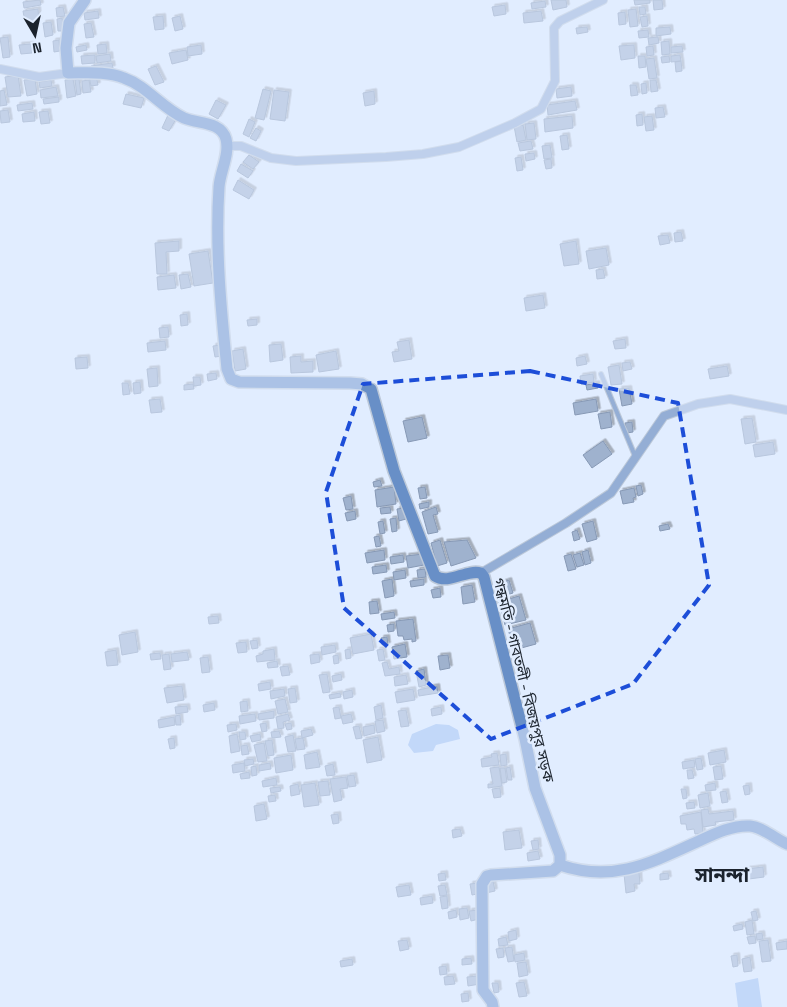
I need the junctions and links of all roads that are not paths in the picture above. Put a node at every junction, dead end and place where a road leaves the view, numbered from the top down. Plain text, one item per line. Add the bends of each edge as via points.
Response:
1 (85, 0) edge
2 (603, 0) edge
3 (0, 69) edge
4 (68, 74) junction
5 (227, 146) junction
6 (602, 374) dead end
7 (787, 410) edge
8 (635, 456) junction
9 (481, 573) junction
10 (787, 844) edge
11 (560, 865) junction
12 (493, 1007) edge

1 - 4 main road via 69,23 66,48
2 - 5 street via 560,21 554,28 555,81 540,109 521,121 459,147 386,158 296,161 271,158 241,146
3 - 4 street via 39,77
4 - 5 main road via 112,75 135,83 184,118 212,125 221,131
5 - 9 main road, গন্ধমতি - গাবতলী - বিজয়পুর সড়ক via 219,186 220,297 226,369 230,379 239,382 350,383 371,389 394,471 435,576 444,579
6 - 8 lane
7 - 8 street via 730,399 698,404 664,416
8 - 9 street via 611,493
9 - 11 main road, গন্ধমতি - গাবতলী - বিজয়পুর সড়ক via 535,788 560,856
10 - 11 main road via 751,826 731,828 648,864 618,872 589,872
11 - 12 main road via 553,871 486,876 482,884 483,990

